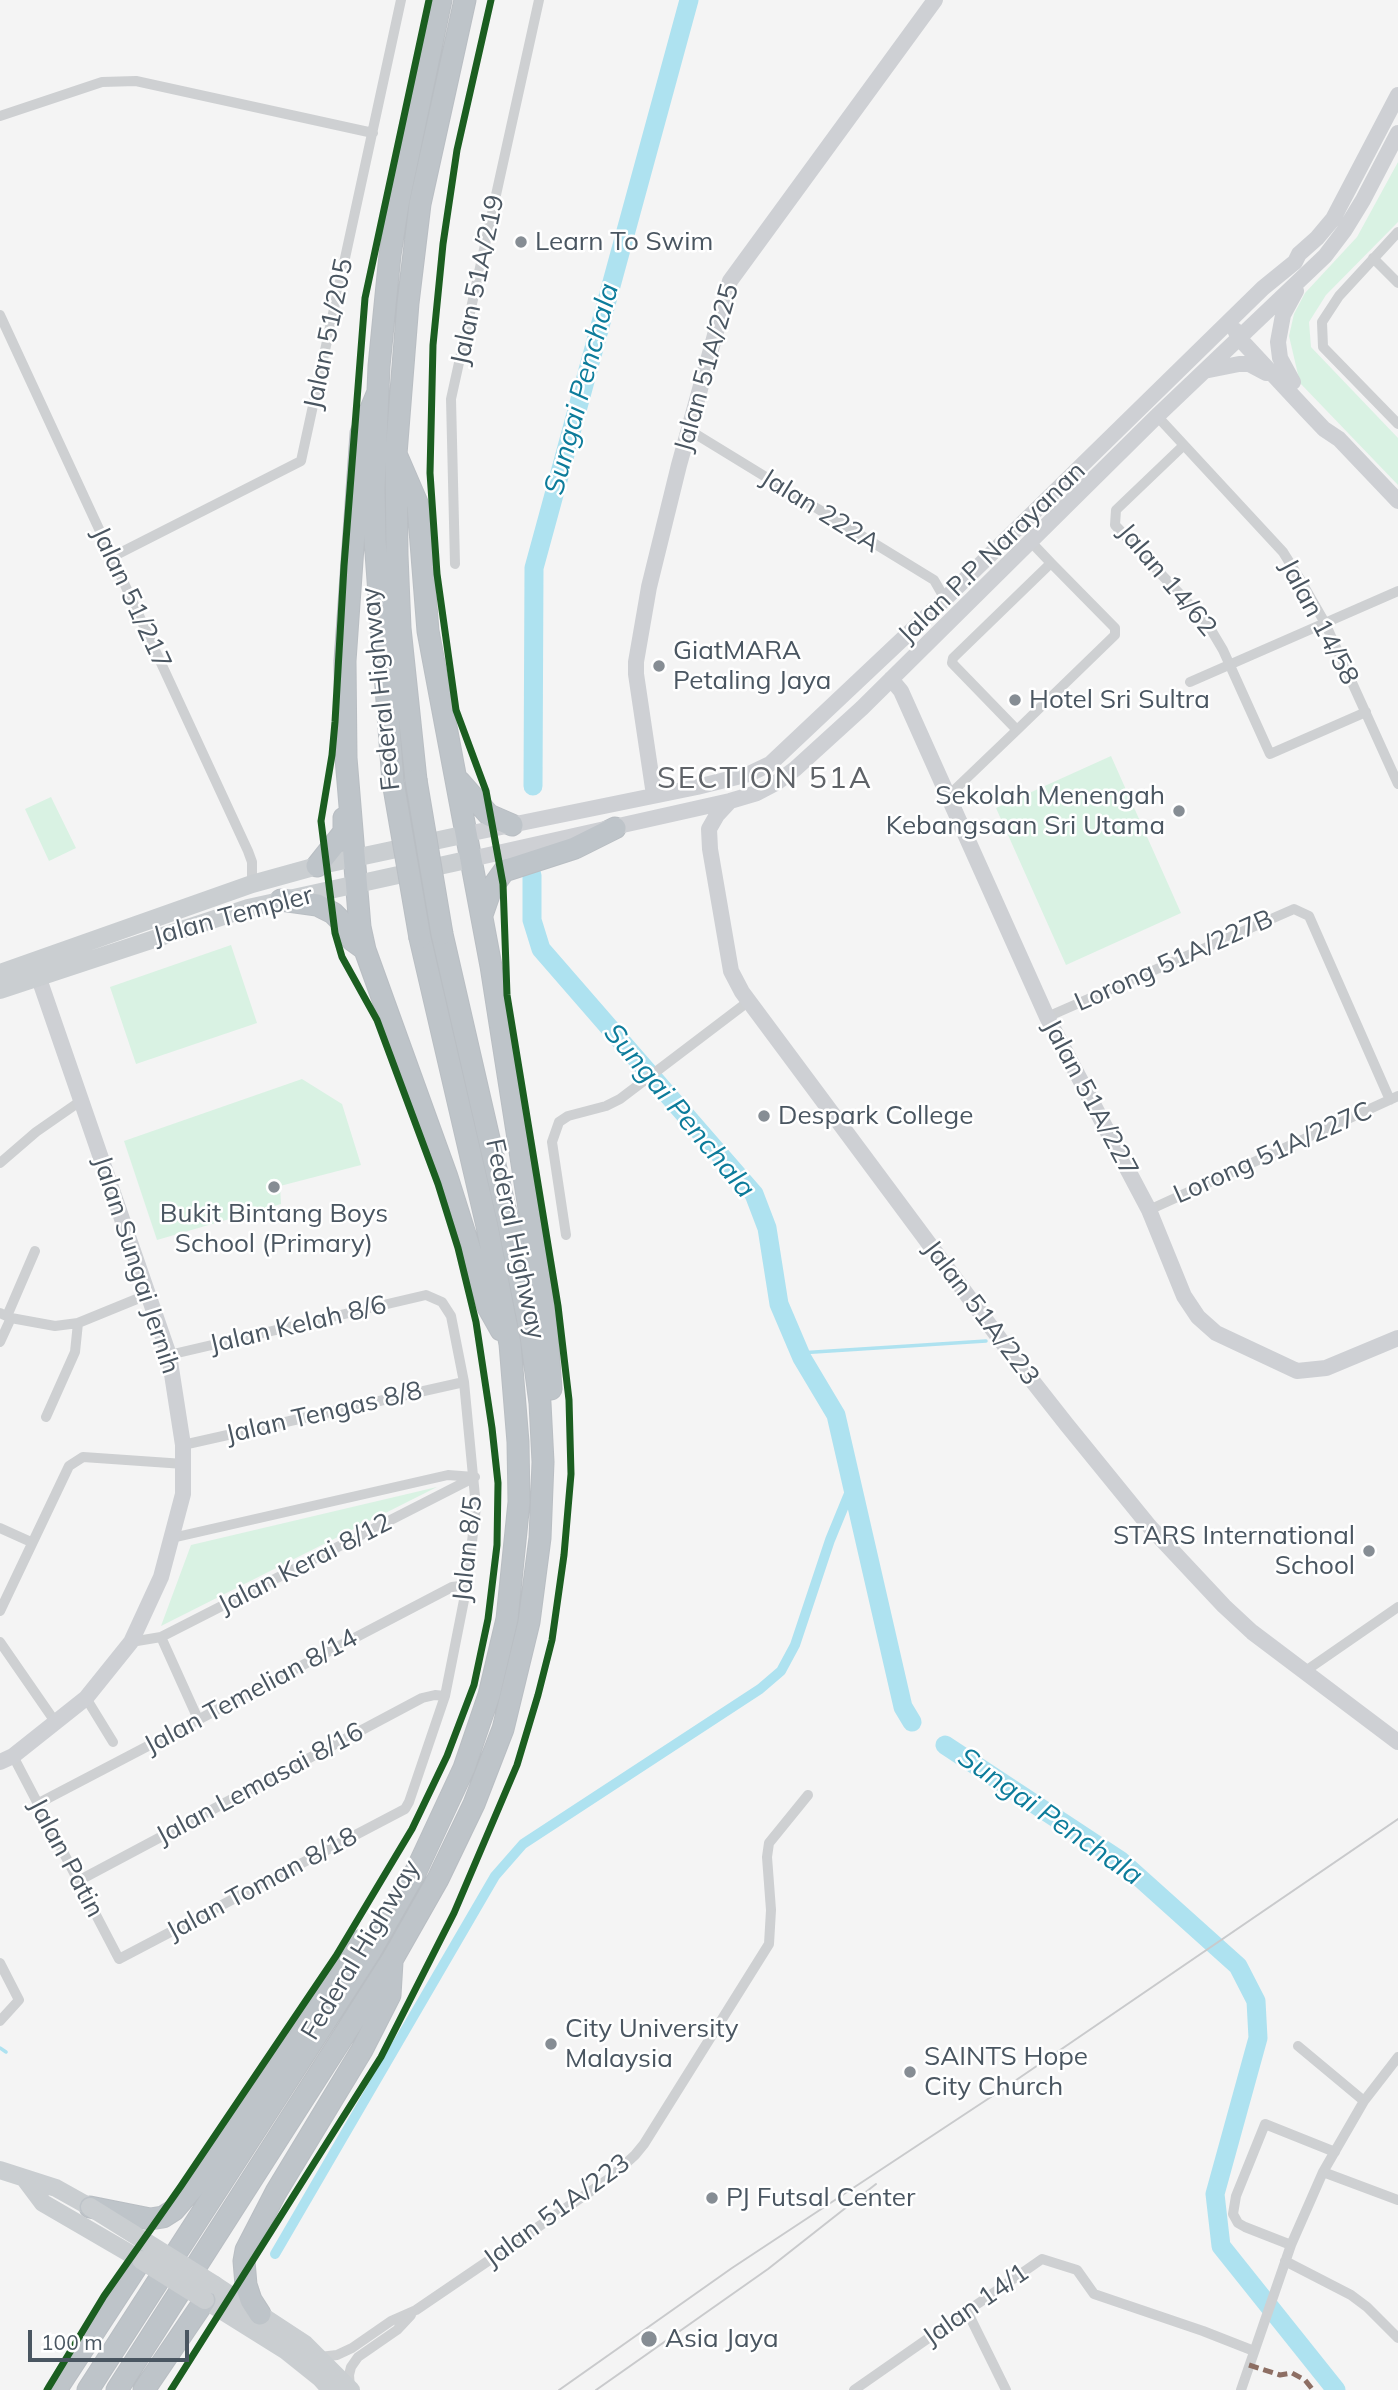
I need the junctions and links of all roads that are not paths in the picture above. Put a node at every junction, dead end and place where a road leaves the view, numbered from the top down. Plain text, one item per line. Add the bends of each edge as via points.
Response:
1 (401, 0) edge
2 (441, 0) edge
3 (465, 0) edge
4 (539, 0) edge
5 (935, 0) edge
6 (1398, 95) edge
7 (0, 116) edge
8 (373, 133) junction
9 (1398, 133) edge
10 (1398, 232) edge
11 (1373, 258) junction
12 (1295, 262) junction
13 (1302, 279) junction
14 (1398, 283) edge
15 (0, 315) edge
16 (1240, 332) junction
17 (1196, 354) junction
18 (1204, 370) junction
19 (1288, 383) junction
20 (378, 392) junction
21 (1157, 416) junction
22 (1398, 424) edge
23 (689, 430) junction
24 (1184, 445) junction
25 (396, 454) junction
26 (1398, 501) edge
27 (1031, 542) junction
28 (112, 557) junction
29 (1051, 563) junction
30 (455, 564) dead end
31 (1398, 592) edge
32 (945, 599) junction
33 (1325, 623) junction
34 (1230, 665) junction
35 (891, 679) junction
36 (1193, 681) dead end
37 (1366, 712) junction
38 (1017, 730) junction
39 (346, 758) junction
40 (456, 777) junction
41 (1398, 784) edge
42 (654, 795) junction
43 (947, 797) junction
44 (730, 801) junction
45 (512, 825) junction
46 (615, 828) junction
47 (467, 834) junction
48 (353, 858) junction
49 (471, 859) junction
50 (317, 866) junction
51 (252, 884) junction
52 (355, 884) junction
53 (281, 900) junction
54 (482, 917) junction
55 (365, 950) junction
56 (36, 969) junction
57 (0, 973) edge
58 (0, 990) edge
59 (749, 1001) junction
60 (1047, 1017) junction
61 (1394, 1098) edge
62 (82, 1100) junction
63 (0, 1163) edge
64 (1149, 1210) junction
65 (566, 1235) dead end
66 (35, 1251) dead end
67 (149, 1294) junction
68 (426, 1294) joint
69 (6, 1315) edge
70 (78, 1324) junction
71 (1398, 1338) edge
72 (0, 1342) edge
73 (510, 1344) junction
74 (169, 1355) junction
75 (464, 1382) junction
76 (46, 1416) dead end
77 (183, 1445) junction
78 (184, 1464) junction
79 (475, 1477) junction
80 (543, 1480) junction
81 (0, 1528) edge
82 (172, 1538) junction
83 (31, 1542) junction
84 (467, 1585) junction
85 (1398, 1607) edge
86 (0, 1611) edge
87 (161, 1637) junction
88 (0, 1642) edge
89 (131, 1642) junction
90 (1304, 1672) junction
91 (445, 1696) junction
92 (86, 1698) junction
93 (198, 1719) junction
94 (56, 1723) junction
95 (1397, 1739) edge
96 (113, 1742) dead end
97 (6, 1759) edge
98 (808, 1795) dead end
99 (37, 1804) junction
100 (405, 1809) joint
101 (416, 1871) junction
102 (78, 1881) junction
103 (119, 1959) joint
104 (392, 1960) junction
105 (0, 1964) edge
106 (0, 2021) edge
107 (1298, 2046) dead end
108 (1398, 2057) edge
109 (1364, 2101) junction
110 (1335, 2152) junction
111 (0, 2170) edge
112 (1323, 2172) junction
113 (25, 2179) junction
114 (1398, 2200) edge
115 (90, 2207) junction
116 (1291, 2245) junction
117 (141, 2260) junction
118 (1285, 2261) junction
119 (210, 2293) junction
120 (416, 2310) junction
121 (967, 2311) junction
122 (260, 2314) junction
123 (1398, 2338) edge
124 (1255, 2346) junction
125 (320, 2357) junction
126 (351, 2389) edge
127 (1003, 2389) edge
128 (56, 2390) edge
129 (88, 2390) edge
130 (117, 2390) edge
131 (144, 2390) edge
132 (331, 2390) edge
133 (854, 2390) edge
134 (1241, 2390) edge

1 - 8 street, Jalan 51/205
2 - 20 highway, Federal Highway via 398,204
3 - 25 highway, Federal Highway via 420,204
4 - 30 street, Jalan 51A/219 via 452,399
5 - 23 street, Jalan 51A/225 via 735,271
6 - 12 street, Jalan P.P Narayanan via 1333,219
7 - 8 street via 102,82 136,81
8 - 28 street, Jalan 51/205 via 301,461
9 - 13 street, Jalan P.P Narayanan via 1344,231
10 - 11 street
11 - 14 street
11 - 22 street via 1322,322 1323,347
12 - 16 street via 1240,320
12 - 17 street, Jalan P.P Narayanan
13 - 16 street, Jalan P.P Narayanan
13 - 19 street via 1283,315 1278,342
15 - 28 street, Jalan 51/217
16 - 17 street via 1224,332
16 - 18 street, Jalan P.P Narayanan
16 - 19 street
17 - 32 street, Jalan P.P Narayanan
18 - 19 street via 1249,364
18 - 21 street, Jalan P.P Narayanan
19 - 26 street via 1324,429
20 - 39 highway via 361,433 345,661
20 - 73 highway, Federal Highway, bridge via 375,540 393,782 420,938
21 - 24 street, Jalan 14/58
21 - 27 street, Jalan P.P Narayanan
23 - 32 street, Jalan 222A via 934,580
23 - 42 street, Jalan 51A/225 via 649,587 636,662
24 - 33 street, Jalan 14/58 via 1283,552
24 - 34 street, Jalan 14/62 via 1116,510 1115,525 1207,623
25 - 40 highway via 418,505 428,631
25 - 80 highway, Federal Highway, bridge via 400,628 416,780 442,934 531,1336
27 - 29 street
27 - 35 street, Jalan P.P Narayanan
28 - 51 street, Jalan 51/217 via 248,851
29 - 38 street via 1115,628 1115,635
29 - 38 street via 953,658 952,663
31 - 33 street
32 - 42 street, Jalan P.P Narayanan via 770,764 749,774
33 - 34 street
33 - 37 street, Jalan 14/58
34 - 36 street
34 - 37 street, Jalan 14/62 via 1269,754
35 - 43 street, Jalan 51A/227 via 901,691
35 - 44 street, Jalan P.P Narayanan via 785,776 757,793
37 - 41 street, Jalan 14/58
38 - 43 street
39 - 48 highway
39 - 50 highway via 344,832
40 - 45 highway via 489,815
40 - 47 highway
42 - 45 street, Jalan P.P Narayanan
43 - 60 street, Jalan 51A/227
44 - 46 street, Jalan P.P Narayanan
44 - 59 street, Jalan 51A/223 via 709,829 710,849 731,971
45 - 47 street, Jalan P.P Narayanan
46 - 49 street, Jalan P.P Narayanan
46 - 54 highway via 504,871 491,889
47 - 48 main road, Jalan Templer
47 - 49 highway
48 - 50 main road, Jalan Templer
48 - 52 highway
49 - 52 main road, Jalan Templer
49 - 54 highway
50 - 51 main road, Jalan Templer
51 - 56 main road, Jalan Templer
52 - 53 main road, Jalan Templer
52 - 55 highway
53 - 55 highway via 317,905 333,913
53 - 56 main road, Jalan Templer
54 - 80 highway via 547,1332 554,1451
55 - 73 highway via 447,1177 488,1307
56 - 57 main road, Jalan Templer
56 - 58 main road, Jalan Templer
56 - 62 street, Jalan Sungai Jernih
59 - 65 street via 630,1093 559,1122 552,1142
59 - 90 street, Jalan 51A/223 via 1008,1350 1109,1478 1224,1606
60 - 61 street, Lorong 51A/227B via 1294,909 1309,916
60 - 64 street, Jalan 51A/227
61 - 64 street, Lorong 51A/227C
62 - 63 street
62 - 67 street, Jalan Sungai Jernih
64 - 71 street, Jalan 51A/227 via 1184,1296 1216,1333 1286,1367 1305,1371 1326,1368
66 - 69 street
67 - 70 street
67 - 74 street, Jalan Sungai Jernih
68 - 74 street, Jalan Kelah 8/6
68 - 75 street, Jalan 8/5 via 442,1302 451,1316
69 - 70 street via 55,1326
69 - 72 street
70 - 76 street via 75,1352
73 - 101 highway, Federal Highway via 519,1502 507,1619 489,1695 464,1768
74 - 77 street, Jalan Sungai Jernih
75 - 77 street, Jalan Tengas 8/8
75 - 79 street, Jalan 8/5
77 - 78 street, Jalan Sungai Jernih
78 - 82 street, Jalan Sungai Jernih via 183,1494
78 - 83 street via 83,1457 69,1466
79 - 82 street via 448,1475
79 - 84 street, Jalan 8/5
79 - 87 street, Jalan Kerai 8/12
80 - 104 highway, Federal Highway via 529,1622 502,1729 462,1829
81 - 83 street
82 - 89 street, Jalan Sungai Jernih
83 - 86 street
84 - 91 street, Jalan 8/5
84 - 93 street, Jalan Temelian 8/14 via 452,1587
85 - 90 street
87 - 89 street, Jalan Kerai 8/12
87 - 93 street
88 - 94 street
89 - 92 street, Jalan Sungai Jernih
90 - 95 street, Jalan 51A/223
91 - 100 street, Jalan 8/5
91 - 102 street, Jalan Lemasai 8/16 via 422,1698
92 - 94 street, Jalan Sungai Jernih
92 - 96 street
93 - 99 street, Jalan Temelian 8/14
94 - 97 street, Jalan Sungai Jernih
97 - 99 street, Jalan Patin
98 - 120 street, Jalan 51A/223 via 769,1843 769,1944 644,2144 610,2178
99 - 102 street, Jalan Patin
100 - 103 street, Jalan Toman 8/18
101 - 115 highway via 385,1900 360,1943 174,2210 150,2219
101 - 129 highway, Federal Highway via 370,1952
102 - 103 street, Jalan Patin
104 - 122 highway via 390,1995 246,2250 246,2285
104 - 130 highway, Federal Highway
105 - 106 street via 19,2000
107 - 109 street
108 - 109 street
109 - 110 street
110 - 112 street
110 - 116 street via 1265,2124 1233,2214 1245,2227
111 - 113 main road
112 - 114 street
112 - 116 street
113 - 115 main road via 56,2188
113 - 117 main road via 43,2203
115 - 119 main road, bridge
116 - 118 street
117 - 119 main road, bridge
117 - 128 highway
118 - 123 street via 1351,2295
118 - 124 street
119 - 122 main road
119 - 131 highway
119 - 132 main road
120 - 125 street, Jalan 51A/223 via 352,2348
120 - 126 street, Jalan 51A/223 via 397,2330 358,2357 349,2375
121 - 124 street, Jalan 14/1 via 1042,2259 1077,2270 1094,2294
121 - 127 street
121 - 133 street, Jalan 14/1
122 - 125 main road
124 - 134 street
125 - 126 main road

